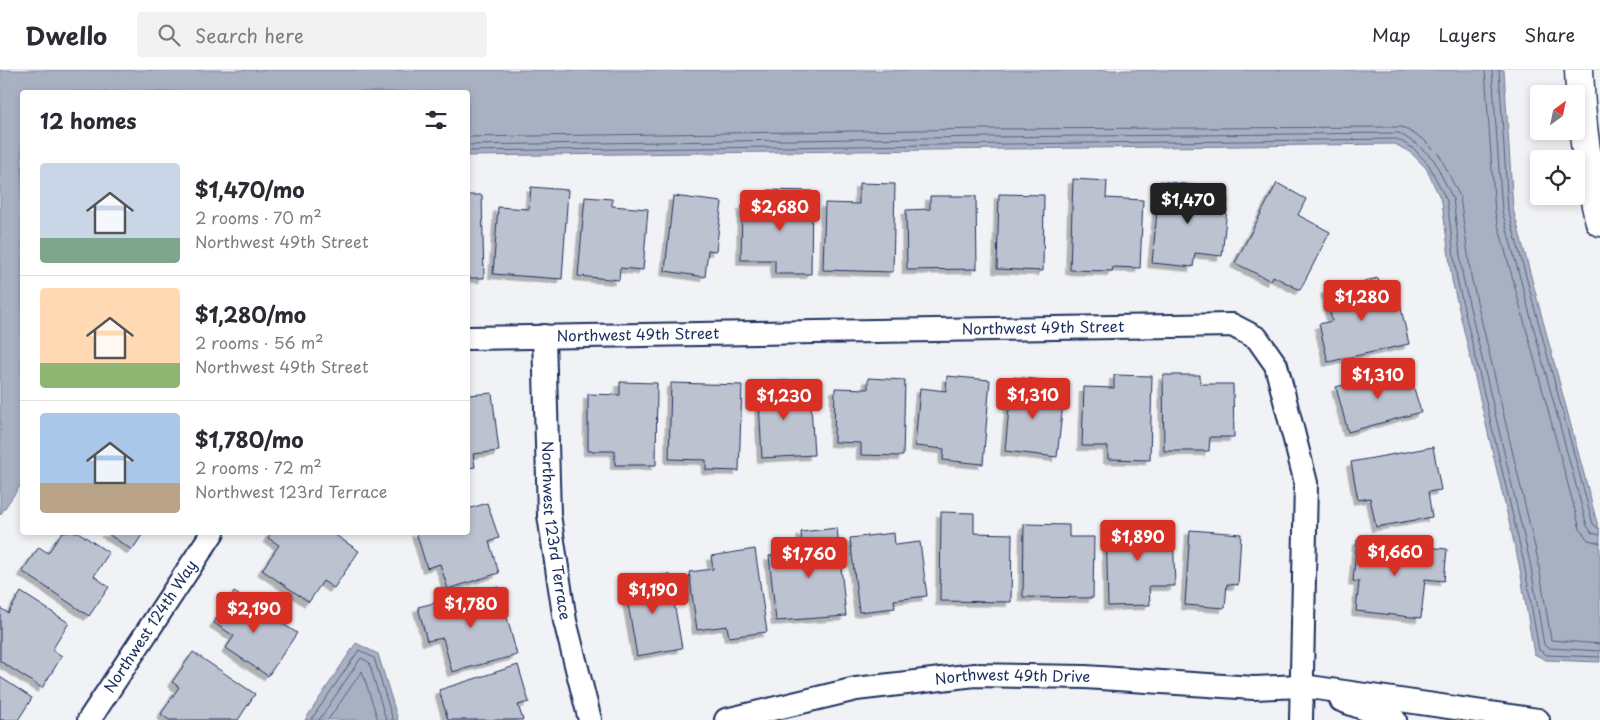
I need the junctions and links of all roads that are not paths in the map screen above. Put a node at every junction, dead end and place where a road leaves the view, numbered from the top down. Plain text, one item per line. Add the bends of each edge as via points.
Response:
1 (1580, 70) edge
2 (1600, 222) edge
3 (544, 336) junction
4 (470, 338) edge
5 (211, 535) edge
6 (1303, 686) junction
7 (89, 720) edge
8 (590, 720) edge
9 (726, 720) edge
10 (1301, 720) edge
11 (1395, 720) edge
12 (1538, 720) edge

1 - 2 street via 1581,120
3 - 4 street, Northwest 49th Street
3 - 6 street, Northwest 49th Street via 1232,326 1257,338 1276,365 1306,484
3 - 8 street, Northwest 123rd Terrace via 549,515 565,621
5 - 7 street, Northwest 124th Way
6 - 9 street, Northwest 49th Drive via 1254,688 1085,677 975,675 856,689
6 - 10 street, Northwest 49th Street
6 - 11 street, Northwest 49th Drive
6 - 12 street, Northwest 49th Drive

